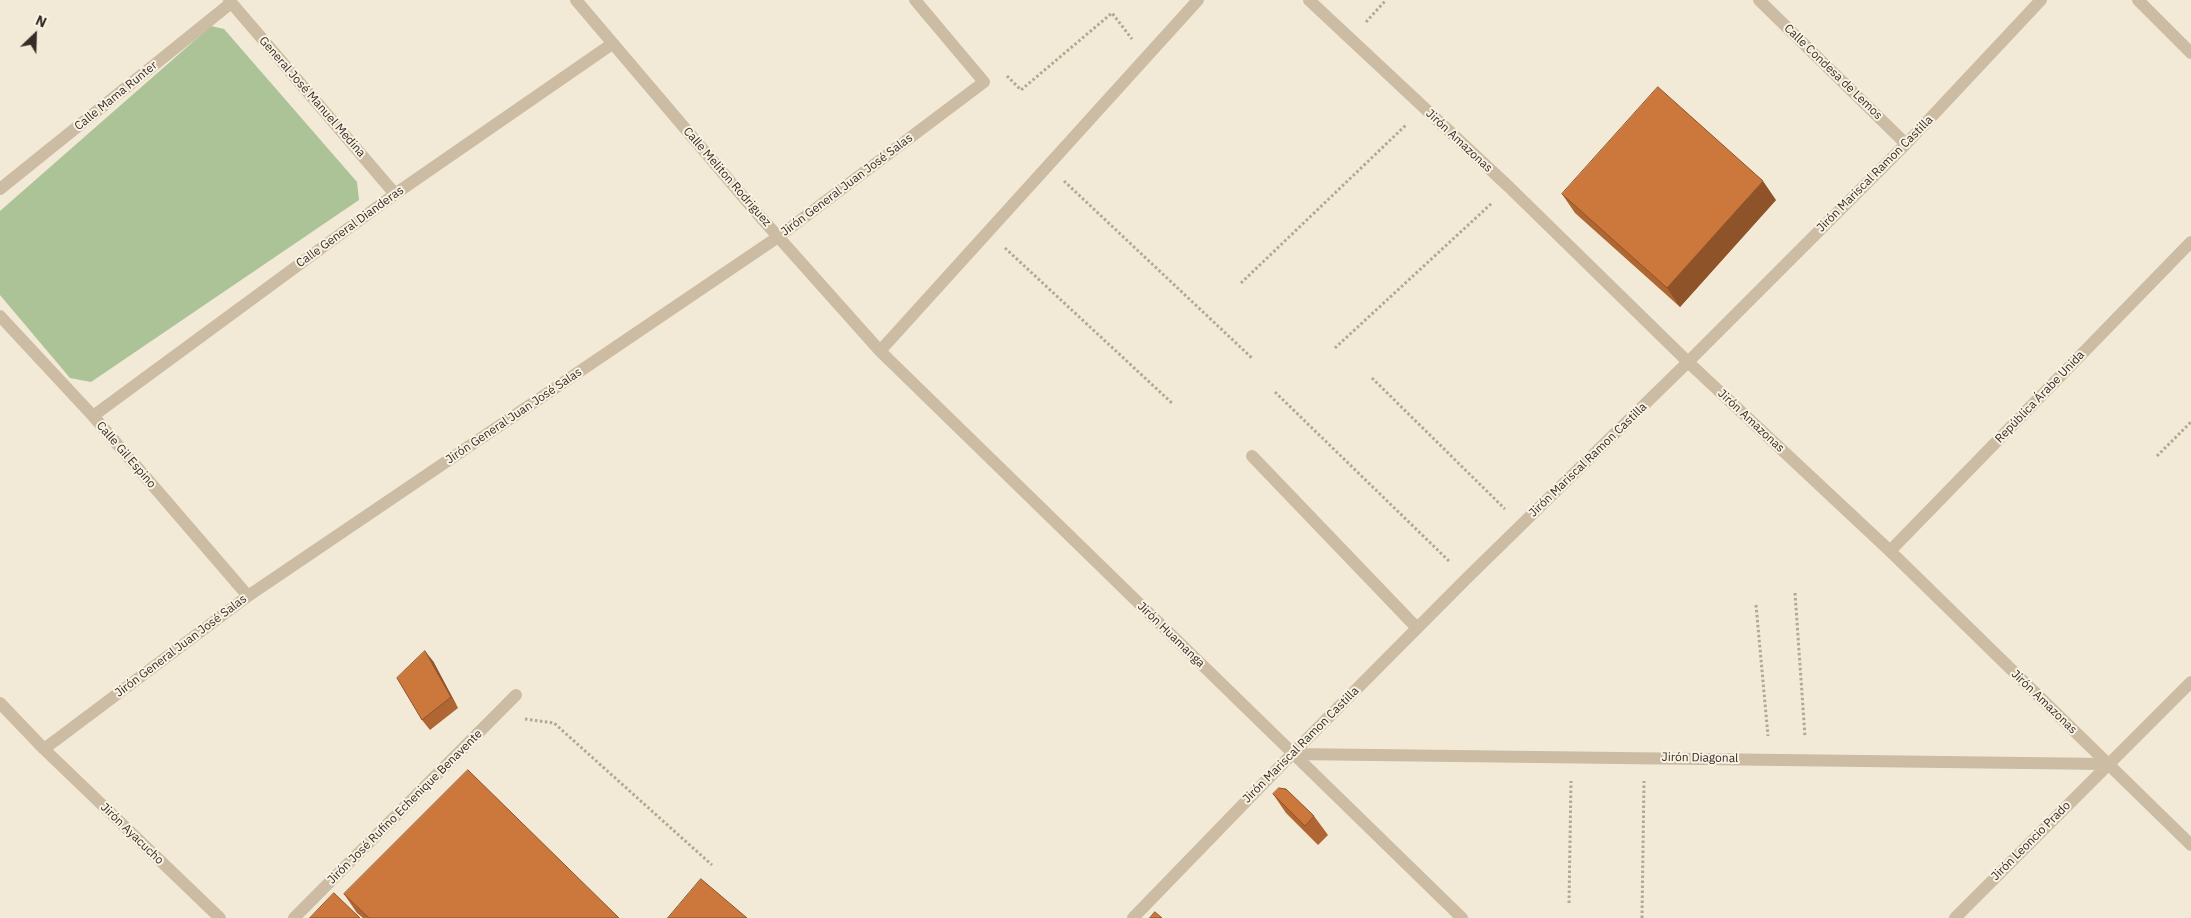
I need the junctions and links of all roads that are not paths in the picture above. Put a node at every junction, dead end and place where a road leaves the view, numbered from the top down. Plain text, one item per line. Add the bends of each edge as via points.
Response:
1 (576, 0) edge
2 (915, 0) edge
3 (1198, 0) edge
4 (1309, 0) edge
5 (1759, 0) edge
6 (2041, 0) edge
7 (2138, 0) edge
8 (230, 2) edge
9 (612, 44) junction
10 (2191, 53) edge
11 (1906, 144) junction
12 (0, 189) edge
13 (395, 194) junction
14 (778, 236) junction
15 (2191, 242) edge
16 (0, 316) edge
17 (880, 352) junction
18 (1688, 362) junction
19 (93, 416) junction
20 (1252, 456) dead end
21 (1890, 551) junction
22 (248, 596) junction
23 (1418, 628) junction
24 (2191, 682) edge
25 (516, 695) dead end
26 (0, 703) edge
27 (44, 749) junction
28 (1292, 754) junction
29 (2107, 764) junction
30 (2191, 845) edge
31 (220, 918) edge
32 (294, 918) edge
33 (1134, 918) edge
34 (1462, 918) edge
35 (1955, 918) edge

1 - 9 street, Calle Meliton Rodriguez
2 - 14 street, Jirón General Juan José Salas via 981,78
3 - 17 street
4 - 18 street, Jirón Amazonas via 1509,187
5 - 11 street, Calle Condesa de Lemos
6 - 11 street, Jirón Mariscal Ramon Castilla
7 - 10 street
8 - 12 street, Calle Mama Runter
8 - 13 street, General José Manuel Medina
9 - 13 street, Calle General Dianderas
9 - 14 street, Calle Meliton Rodriguez
11 - 18 street, Jirón Mariscal Ramon Castilla
13 - 19 street, Calle General Dianderas
14 - 17 street, Calle Meliton Rodriguez
14 - 22 street, Jirón General Juan José Salas
15 - 21 street, República Árabe Unida
16 - 19 street, Calle Gil Espino
17 - 28 street, Jirón Huamanga
18 - 21 street, Jirón Amazonas
18 - 23 street, Jirón Mariscal Ramon Castilla
19 - 22 street, Calle Gil Espino
20 - 23 street
21 - 29 street, Jirón Amazonas
22 - 27 street, Jirón General Juan José Salas
23 - 28 street, Jirón Mariscal Ramon Castilla
24 - 29 street, Jirón Leoncio Prado
25 - 32 street, Jirón José Rufino Echenique Benavente
26 - 27 street, Jirón Ayacucho
27 - 31 street, Jirón Ayacucho
28 - 29 street, Jirón Diagonal
28 - 33 street, Jirón Mariscal Ramon Castilla
28 - 34 street, Jirón Huamanga
29 - 30 street, Jirón Amazonas
29 - 35 street, Jirón Leoncio Prado

